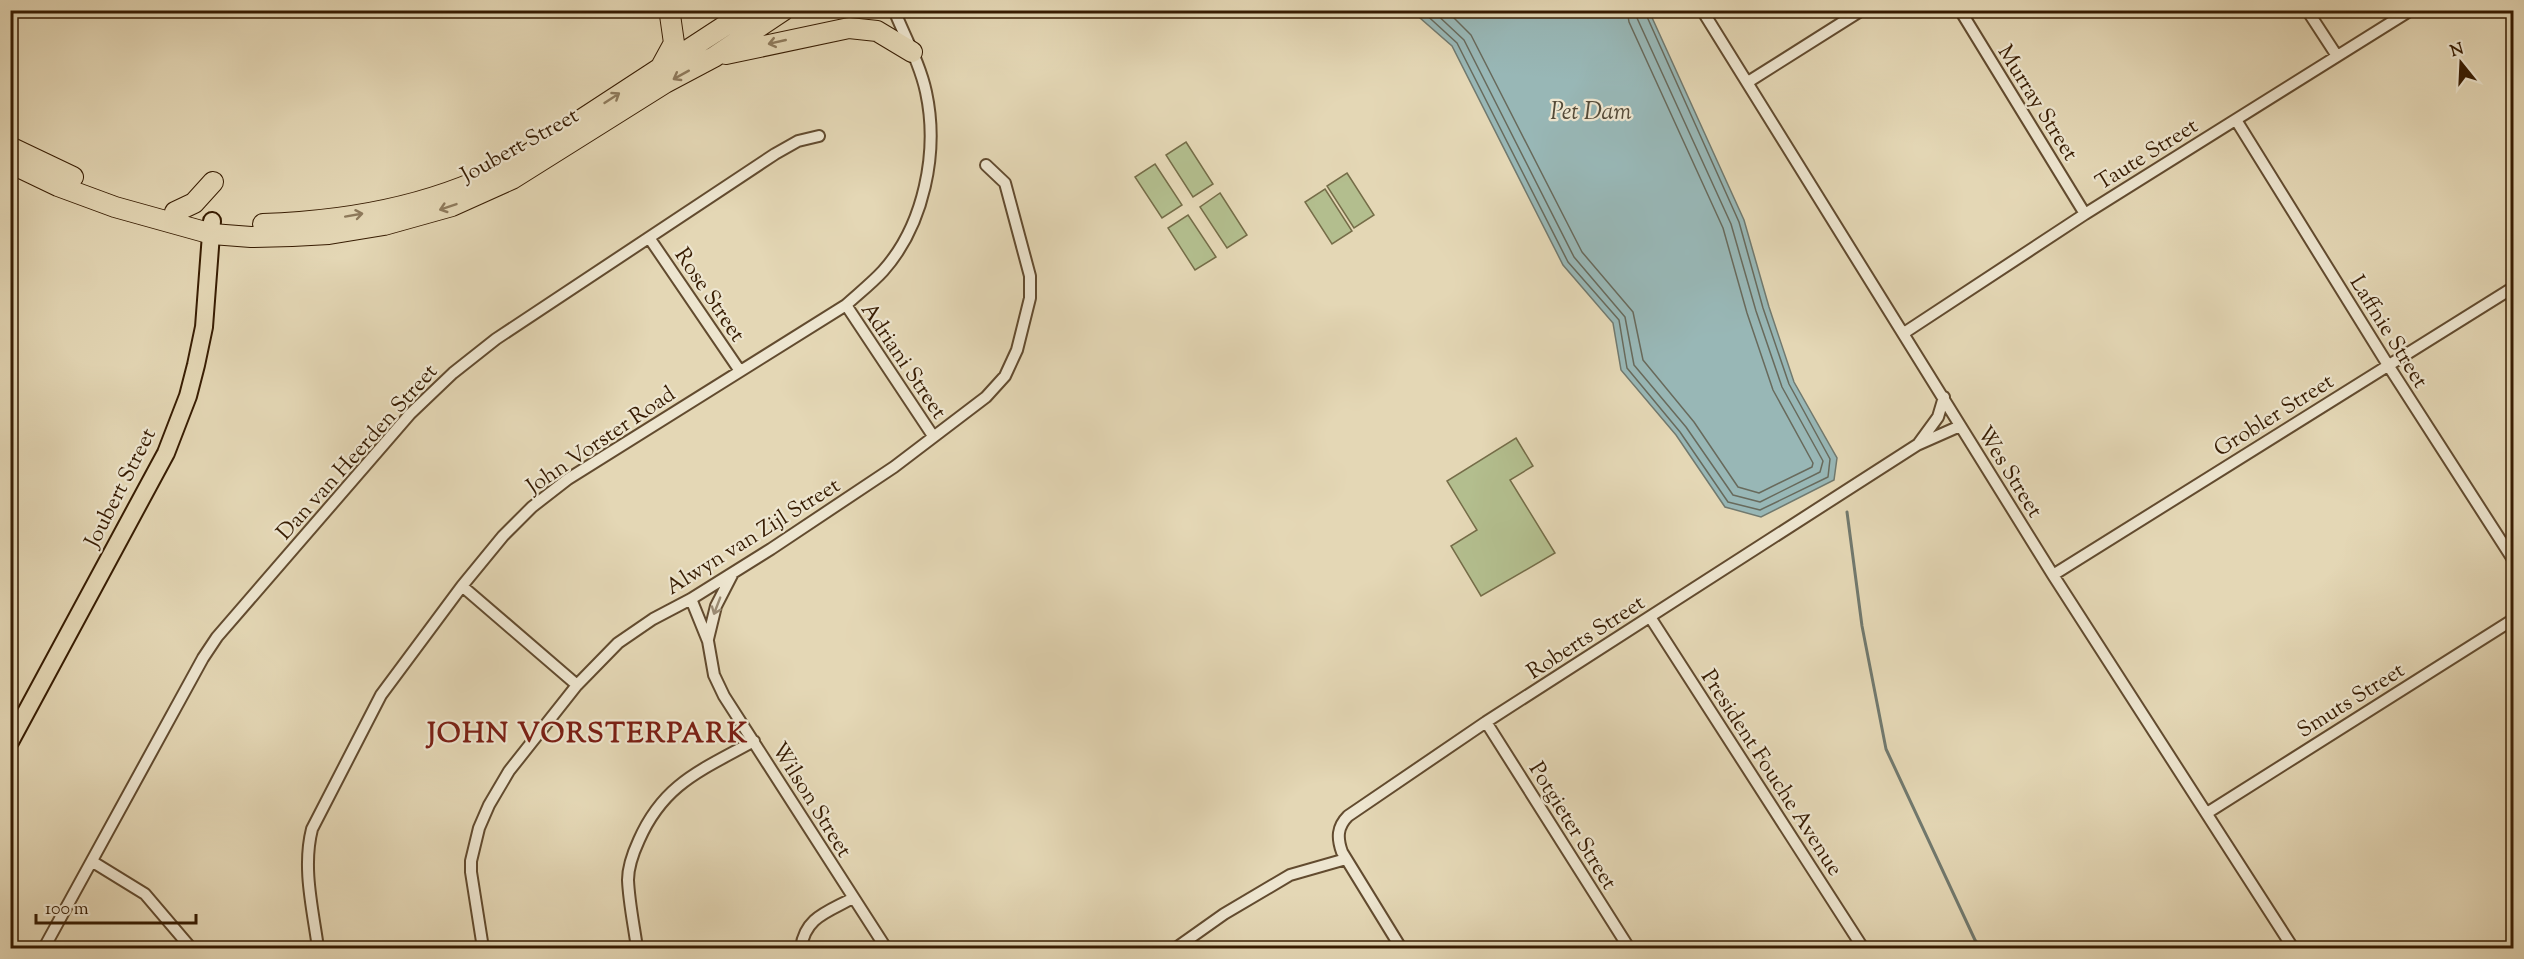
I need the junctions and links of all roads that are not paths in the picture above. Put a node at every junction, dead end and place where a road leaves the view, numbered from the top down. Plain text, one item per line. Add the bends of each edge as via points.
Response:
1 (748, 10) edge
2 (894, 10) edge
3 (1702, 10) edge
4 (1862, 10) edge
5 (1960, 10) edge
6 (2307, 10) edge
7 (2411, 10) edge
8 (780, 13) edge
9 (670, 15) dead end
10 (823, 32) junction
11 (912, 52) junction
12 (2337, 56) junction
13 (714, 57) junction
14 (660, 67) junction
15 (1748, 81) junction
16 (2236, 120) junction
17 (819, 136) dead end
18 (10, 147) edge
19 (10, 163) edge
20 (986, 165) dead end
21 (213, 182) dead end
22 (175, 212) junction
23 (2085, 214) junction
24 (212, 228) junction
25 (650, 239) junction
26 (2514, 286) edge
27 (846, 305) junction
28 (1904, 333) junction
29 (2388, 365) junction
30 (740, 371) junction
31 (1944, 398) junction
32 (1960, 426) junction
33 (933, 436) junction
34 (1917, 445) junction
35 (2514, 561) edge
36 (733, 573) junction
37 (2053, 575) junction
38 (462, 586) junction
39 (691, 599) junction
40 (1650, 616) junction
41 (2514, 618) edge
42 (708, 641) junction
43 (577, 685) junction
44 (1486, 722) junction
45 (754, 741) junction
46 (10, 742) edge
47 (2207, 813) junction
48 (1346, 859) junction
49 (93, 862) junction
50 (854, 898) junction
51 (2514, 945) edge
52 (44, 948) edge
53 (191, 948) edge
54 (318, 948) edge
55 (483, 948) edge
56 (637, 948) edge
57 (801, 948) edge
58 (886, 948) edge
59 (1176, 948) edge
60 (1401, 948) edge
61 (1629, 948) edge
62 (1863, 948) edge
63 (2293, 948) edge
64 (2508, 948) edge

1 - 14 highway, Joubert Street
2 - 11 street, John Vorster Road
3 - 15 street, Wes Street
4 - 15 street
5 - 23 street, Murray Street
6 - 12 street
7 - 12 street, Taute Street
8 - 10 highway
8 - 13 highway, Joubert Street
9 - 14 highway via 674,43
10 - 11 highway via 867,29
10 -> 13 highway
11 - 27 street, John Vorster Road via 929,115 924,191 917,215 896,253 884,270
12 - 16 street, Taute Street
13 -> 24 highway, Joubert Street via 665,83 532,168 452,206 400,221 329,234 251,237
24 -> 14 highway, Joubert Street via 309,222 394,207 447,192 513,163
15 - 28 street, Wes Street
16 - 23 street, Taute Street
16 - 29 street, Laffnie Street
17 - 25 street, Dan van Heerden Street via 787,146
18 - 22 highway via 95,186
19 - 24 highway via 115,207
20 - 33 street, Alwyn van Zijl Street via 1005,183 1030,276 1030,297 1017,350 1005,376 987,397
21 - 22 highway via 194,203
22 - 24 highway
23 - 28 street, Taute Street
24 - 46 main road, Joubert Street via 204,327 188,396 166,453
25 - 30 street, Rose Street
25 - 49 street, Dan van Heerden Street via 496,339 410,414 217,637
26 - 29 street, Grobler Street
27 - 30 street, John Vorster Road
27 - 33 street, Adriani Street
28 - 31 street, Wes Street
29 - 35 street, Laffnie Street
29 - 37 street, Grobler Street
30 - 38 street, John Vorster Road via 548,494 503,536
31 - 32 street, Wes Street
31 - 34 street via 1934,425
32 - 34 street
32 - 37 street, Wes Street
33 - 36 street, Alwyn van Zijl Street via 894,467
34 - 40 street, Roberts Street
36 - 39 street, Alwyn van Zijl Street
36 -> 42 street via 716,606
37 - 47 street, Wes Street
38 - 43 street
38 - 54 street, John Vorster Road via 381,695 312,829 308,870
39 - 42 street, Wilson Street
39 - 43 street, Alwyn van Zijl Street via 618,643
40 - 44 street, Roberts Street
40 - 62 street, President Fouche Avenue
41 - 47 street, Smuts Street
42 - 45 street, Wilson Street via 719,686
43 - 55 street, Alwyn van Zijl Street via 509,771 479,828 471,872
44 - 48 street, Roberts Street via 1348,816 1340,827 1340,845
44 - 61 street, Potgieter Street
45 - 50 street, Wilson Street
45 - 56 street via 686,780 650,817 633,853 628,879
47 - 63 street, Wes Street
48 - 59 street via 1290,875
48 - 60 street
49 - 52 street, Dan van Heerden Street
49 - 53 street via 145,894
50 - 57 street via 807,927
50 - 58 street, Wilson Street
51 - 64 street

